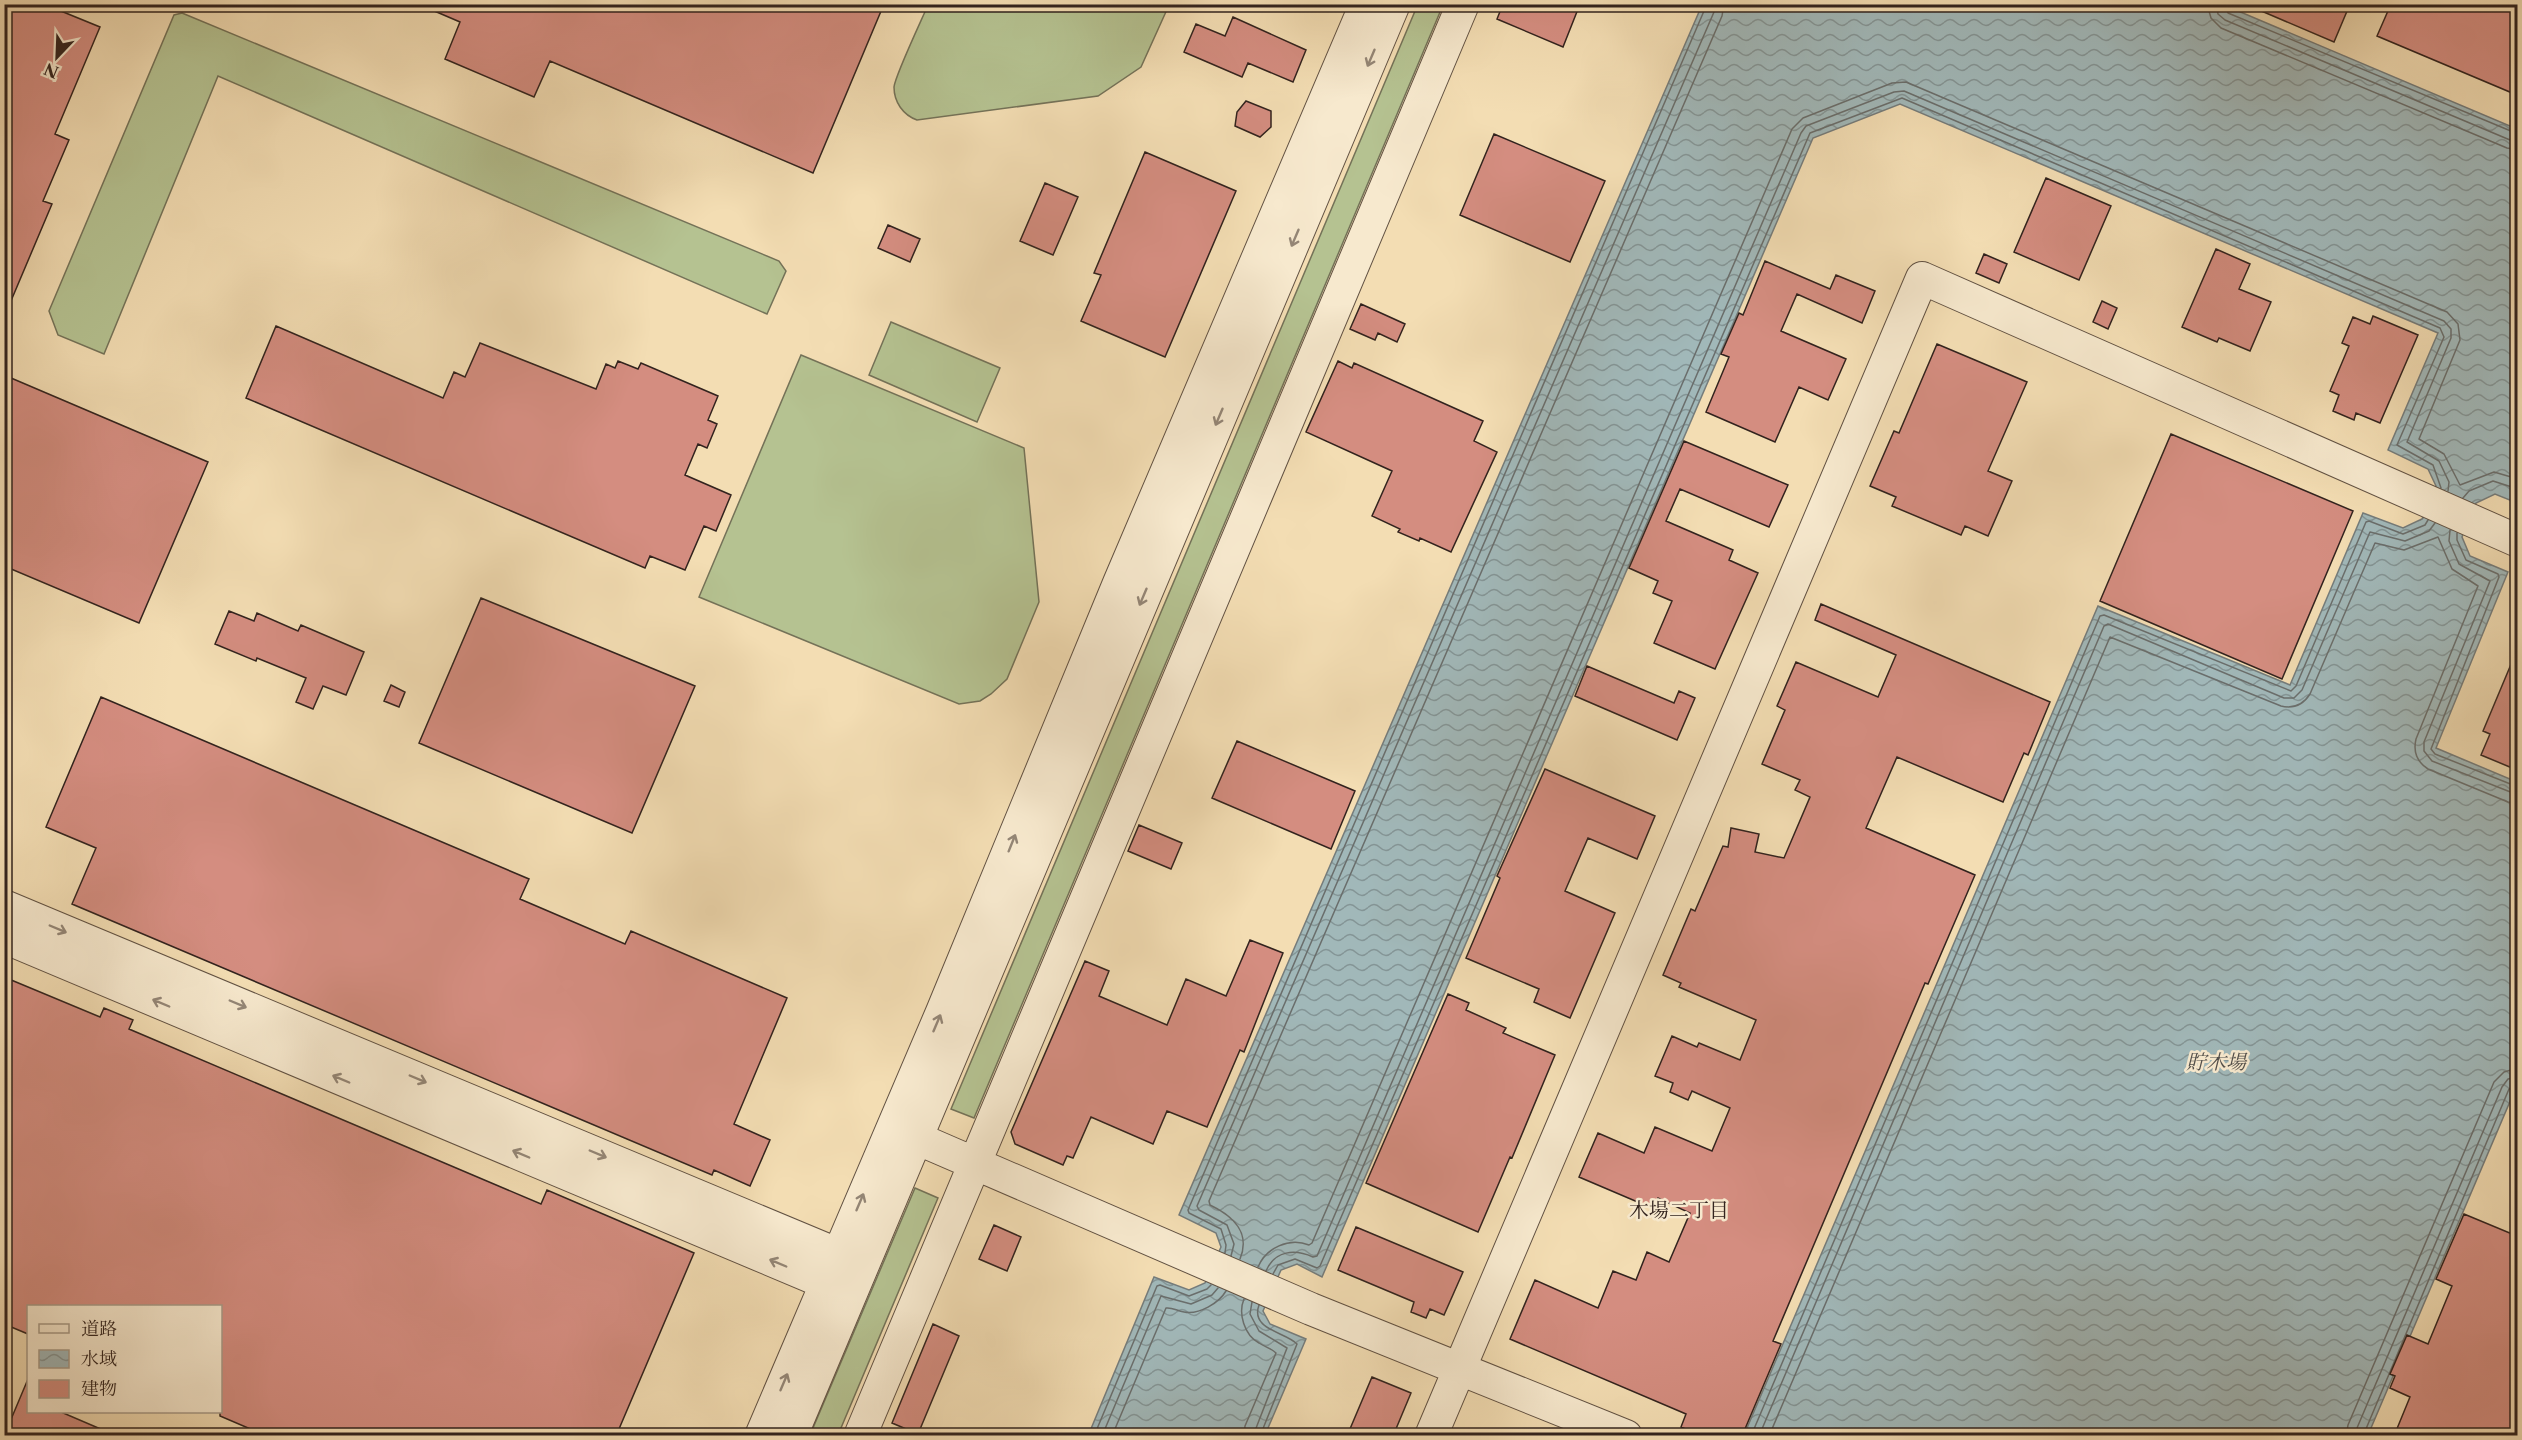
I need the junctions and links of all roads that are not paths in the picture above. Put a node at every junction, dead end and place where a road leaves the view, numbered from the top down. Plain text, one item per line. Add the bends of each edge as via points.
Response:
1 (1366, 4) edge
2 (1394, 4) edge
3 (1462, 4) edge
4 (2517, 541) edge
5 (4, 906) edge
6 (4, 937) edge
7 (916, 1138) junction
8 (975, 1163) junction
9 (850, 1259) junction
10 (838, 1288) junction
11 (1460, 1367) junction
12 (761, 1436) edge
13 (791, 1436) edge
14 (860, 1436) edge
15 (1431, 1436) edge
16 (1626, 1436) edge

9 -> 1 street via 942,1012 1119,583
2 -> 7 street
3 - 8 street
4 - 11 street via 1922,278
5 -> 9 street
10 -> 6 street
7 - 8 street
7 - 9 street
8 - 11 street via 1311,1308
8 - 14 street
9 - 10 street
12 -> 10 street
10 - 13 street
11 - 15 street
11 - 16 street

